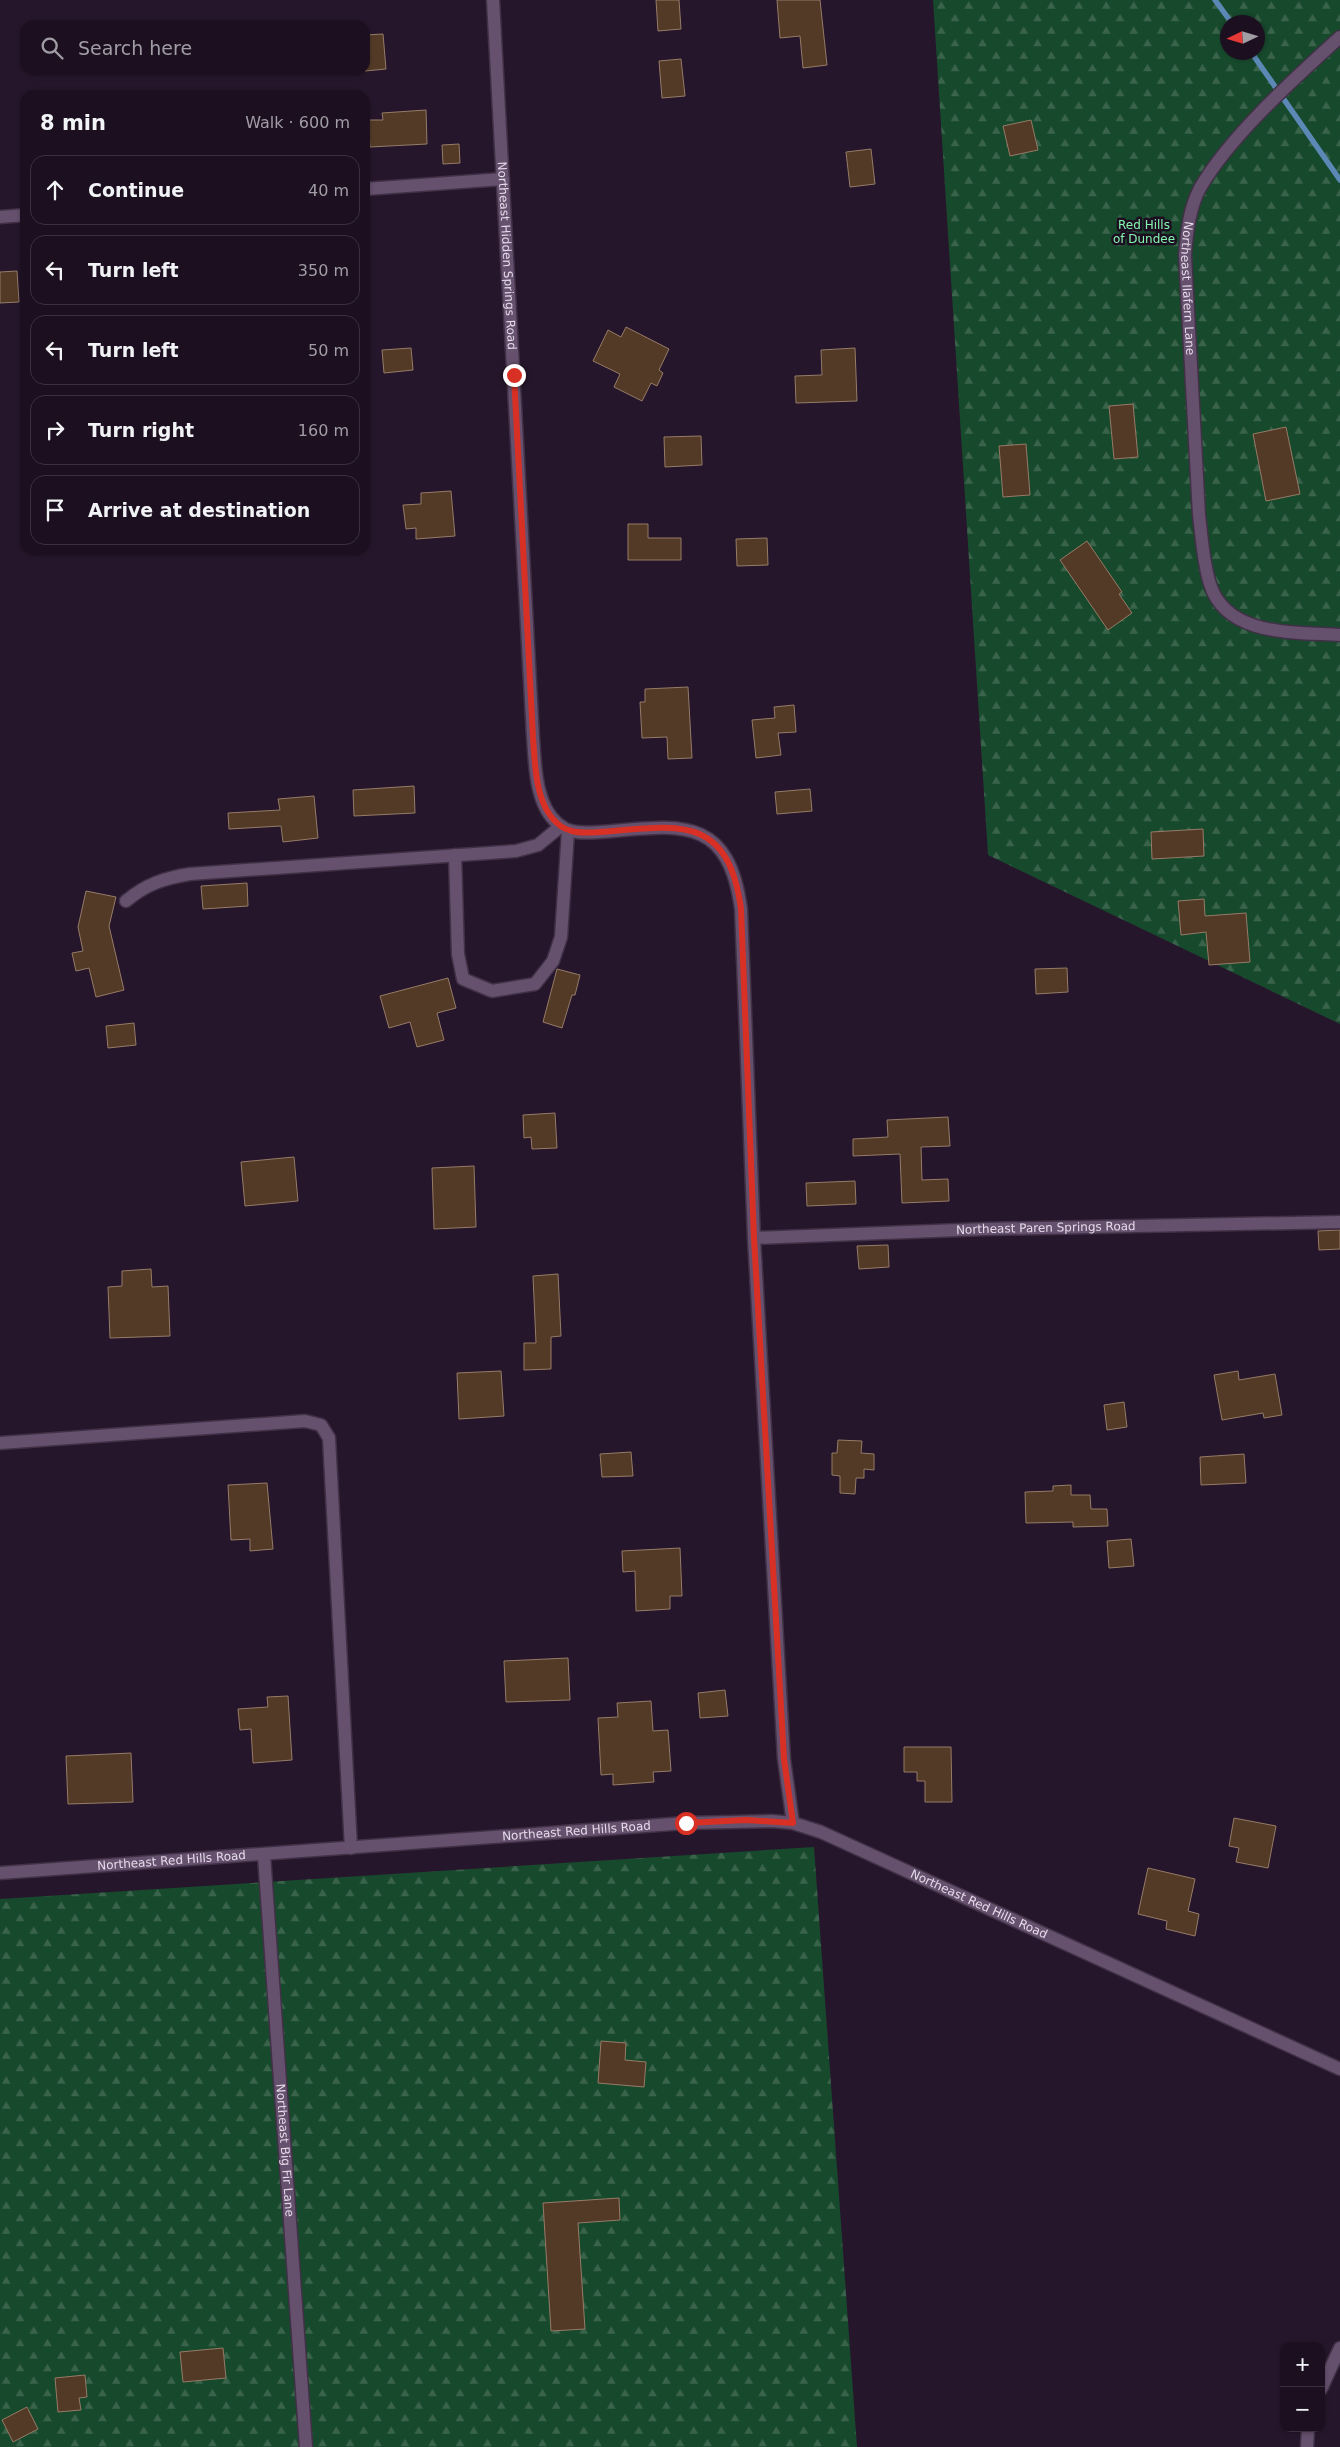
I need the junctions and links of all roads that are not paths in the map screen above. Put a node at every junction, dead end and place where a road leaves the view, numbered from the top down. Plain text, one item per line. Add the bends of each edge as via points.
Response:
1 (493, 0) edge
2 (1340, 37) edge
3 (503, 179) junction
4 (370, 189) edge
5 (20, 215) edge
6 (0, 217) edge
7 (1340, 635) edge
8 (564, 828) junction
9 (455, 855) junction
10 (126, 900) dead end
11 (1340, 1222) edge
12 (754, 1238) junction
13 (0, 1443) edge
14 (793, 1823) junction
15 (351, 1848) junction
16 (264, 1855) junction
17 (0, 1873) edge
18 (1340, 2069) edge
19 (1340, 2348) edge
20 (1321, 2387) edge
21 (1308, 2432) edge
22 (306, 2447) edge
23 (1307, 2447) edge

1 - 3 street, Northeast Hidden Springs Road
2 - 7 street, Northeast Ilafern Lane via 1268,106 1219,160 1199,190 1188,222 1185,255 1195,468 1204,556 1214,594 1235,618 1251,624 1273,630
3 - 4 street
3 - 8 street, Northeast Hidden Springs Road via 533,737 542,799 549,813
5 - 6 street
8 - 9 street via 538,845 516,851
8 - 9 street via 561,938 553,961 535,984 492,991 463,979 458,954
8 - 12 street via 586,833 680,828 717,845 733,868 741,909
9 - 10 street via 190,874 162,878
11 - 12 street, Northeast Paren Springs Road via 976,1229
12 - 14 street via 784,1759
13 - 15 street via 306,1421 321,1425 329,1438
14 - 15 street, Northeast Red Hills Road via 746,1820 686,1823
14 - 18 street, Northeast Red Hills Road via 821,1832 931,1881
15 - 16 street, Northeast Red Hills Road
16 - 17 street, Northeast Red Hills Road
16 - 22 street, Northeast Big Fir Lane
19 - 20 street
21 - 23 street

